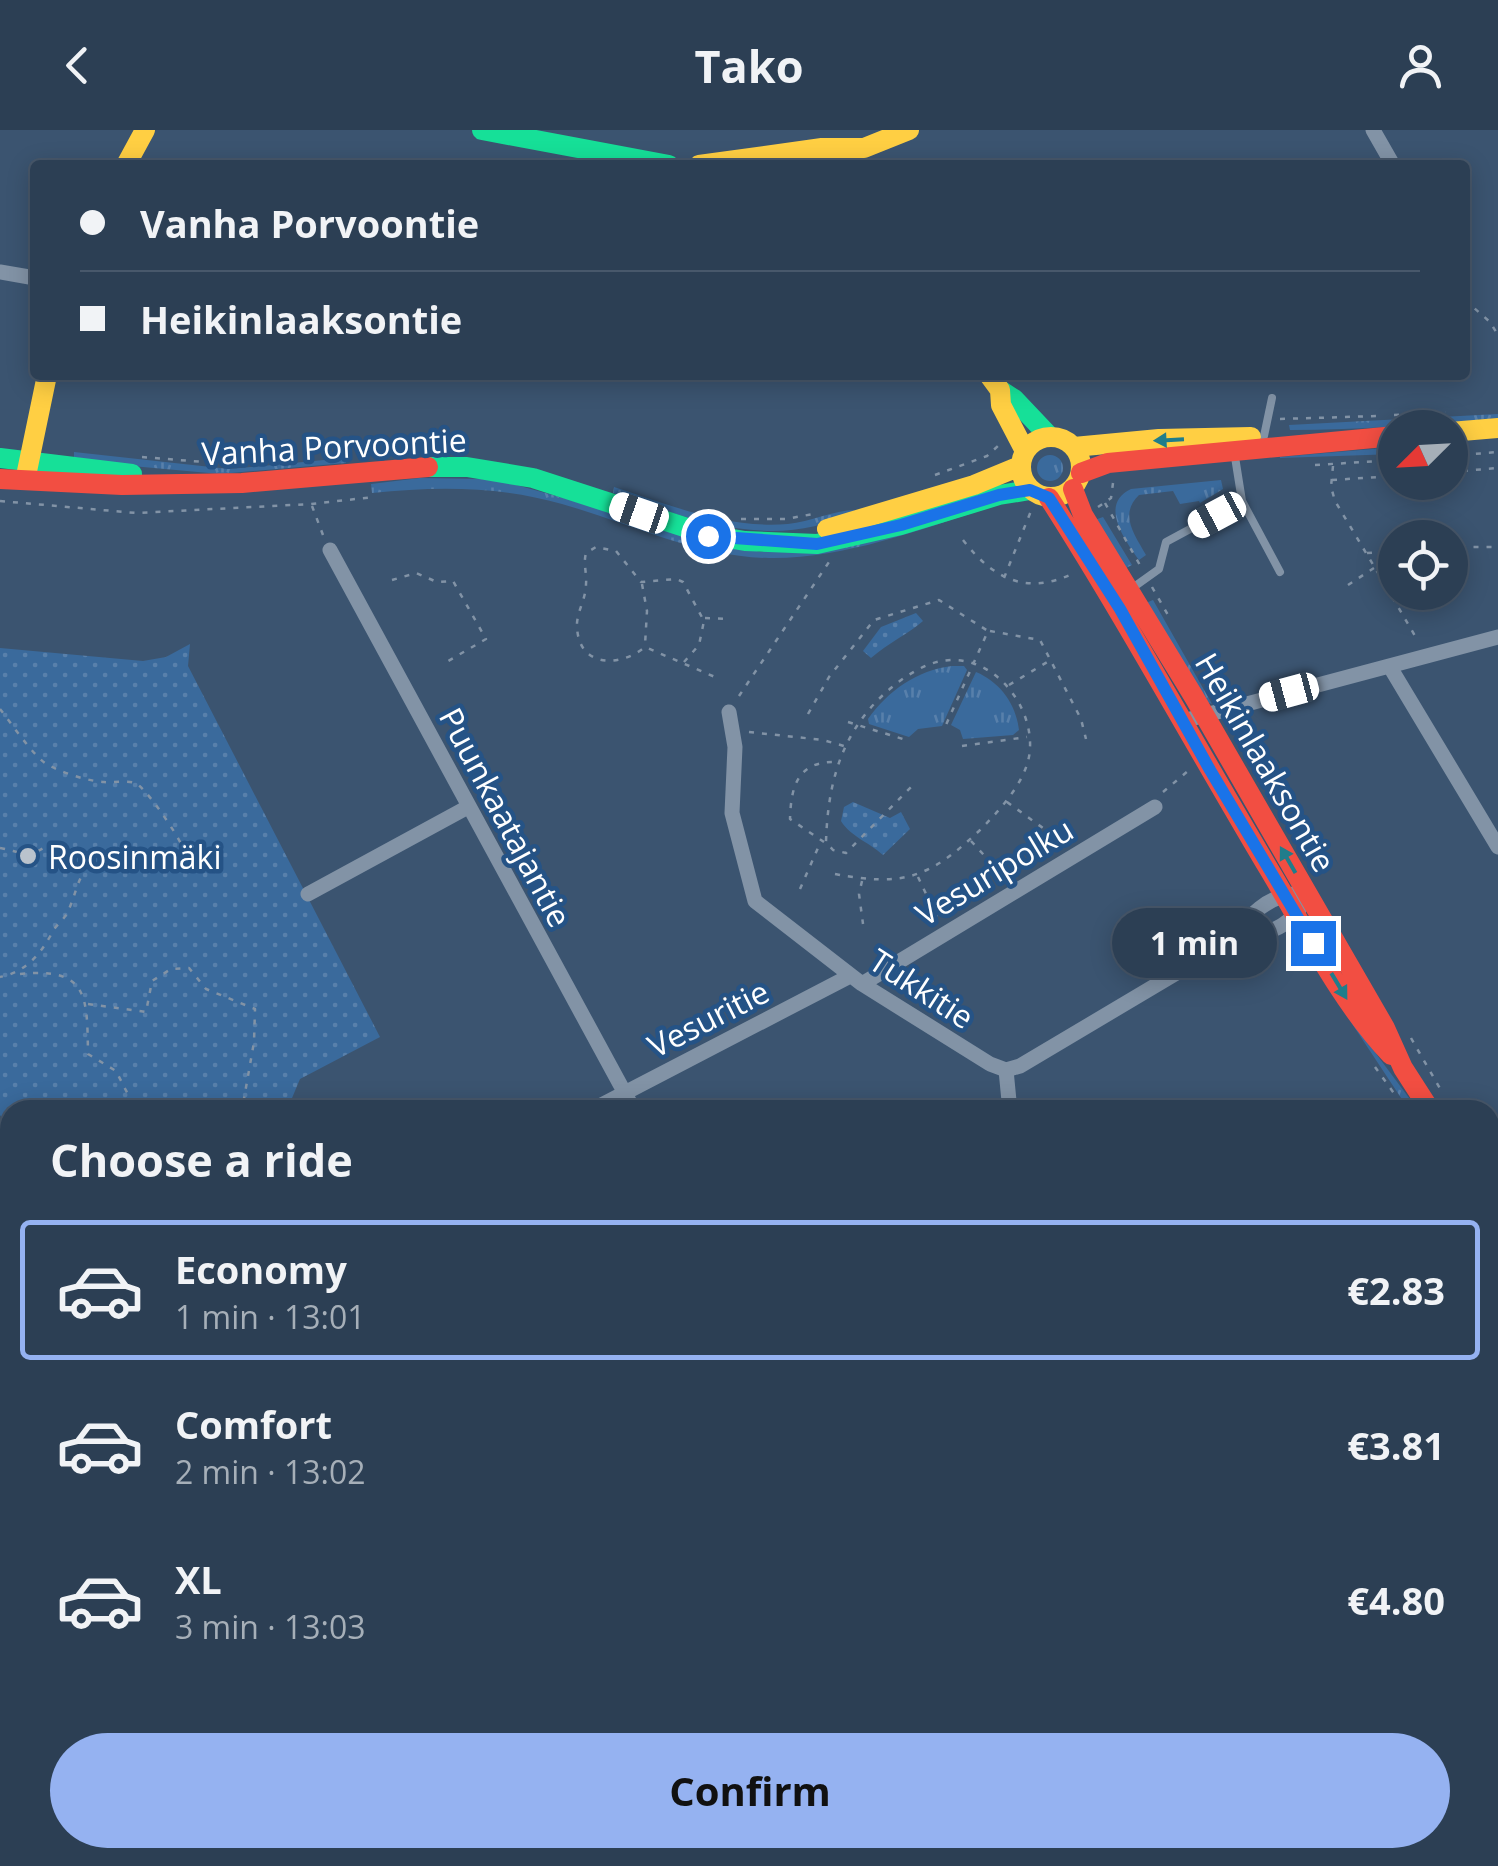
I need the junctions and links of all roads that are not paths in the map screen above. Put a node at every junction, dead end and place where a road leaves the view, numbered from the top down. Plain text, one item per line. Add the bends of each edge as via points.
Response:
1 (145, 130) edge
2 (482, 130) edge
3 (909, 130) edge
4 (1373, 130) edge
5 (865, 148) edge
6 (129, 160) edge
7 (622, 160) edge
8 (735, 160) edge
9 (1391, 160) edge
10 (0, 272) edge
11 (30, 277) edge
12 (46, 380) edge
13 (995, 383) edge
14 (1272, 398) dead end
15 (1498, 428) edge
16 (1468, 430) edge
17 (1264, 436) junction
18 (1050, 437) junction
19 (1378, 437) edge
20 (1344, 439) junction
21 (1074, 447) junction
22 (1235, 452) junction
23 (0, 458) edge
24 (1022, 458) junction
25 (27, 470) junction
26 (0, 479) edge
27 (1077, 481) junction
28 (1037, 499) junction
29 (1242, 501) junction
30 (796, 542) junction
31 (330, 550) road end
32 (1280, 572) dead end
33 (1131, 589) junction
34 (1498, 637) edge
35 (1390, 667) junction
36 (1184, 711) junction
37 (729, 712) road end
38 (468, 807) junction
39 (1155, 807) road end
40 (1498, 847) edge
41 (308, 894) dead end
42 (1308, 894) junction
43 (1284, 895) junction
44 (1296, 915) junction
45 (1238, 937) junction
46 (856, 980) junction
47 (1402, 1068) junction
48 (1006, 1070) junction
49 (624, 1092) junction
50 (610, 1100) edge
51 (628, 1100) edge
52 (1008, 1100) edge
53 (1423, 1100) edge

1 - 6 main road
2 - 7 main road
3 - 5 main road
4 - 9 street
5 - 8 main road
10 - 11 street
12 - 25 main road
13 - 18 main road
13 - 24 main road
14 - 17 lane
15 - 16 main road
17 - 20 main road
17 -> 21 main road
18 - 21 main road
18 - 24 main road
19 - 20 main road
20 - 22 main road
21 - 27 main road via 1081,462
22 - 27 main road via 1108,463
22 - 29 lane
23 - 25 main road, Vanha Porvoontie
24 - 28 main road via 1022,478
24 - 30 main road, Vanha Porvoontie via 974,486
25 - 26 main road, Vanha Porvoontie
25 - 30 main road, Vanha Porvoontie via 122,485 467,467 533,478 708,536
27 - 28 main road via 1062,496
27 - 33 main road, Heikinlaaksontie via 1083,515
28 - 30 main road, Vanha Porvoontie via 999,495 836,541
28 - 33 main road, Heikinlaaksontie
29 - 32 lane
29 - 33 lane via 1166,542 1159,569
31 - 38 street, Puunkaatajantie
33 - 36 main road, Heikinlaaksontie
34 - 35 street
35 - 36 street
35 - 40 street
42 -> 36 main road, Heikinlaaksontie
36 - 43 main road, Heikinlaaksontie
37 - 46 street, Tukkitie via 732,813 755,901
38 - 41 street
38 - 49 street, Puunkaatajantie
39 - 46 street, Vesuripolku
42 - 43 street
42 - 44 street
42 - 47 main road, Heikinlaaksontie
43 - 44 main road, Heikinlaaksontie
43 - 45 street via 1243,922
44 - 45 street via 1251,938
44 -> 47 main road, Heikinlaaksontie via 1372,1036
45 - 48 street
46 - 48 street, Tukkitie
46 - 49 street, Vesuritie
47 - 53 main road, Heikinlaaksontie
48 - 52 street
49 - 50 street, Vesuritie
49 - 51 street, Puunkaatajantie

